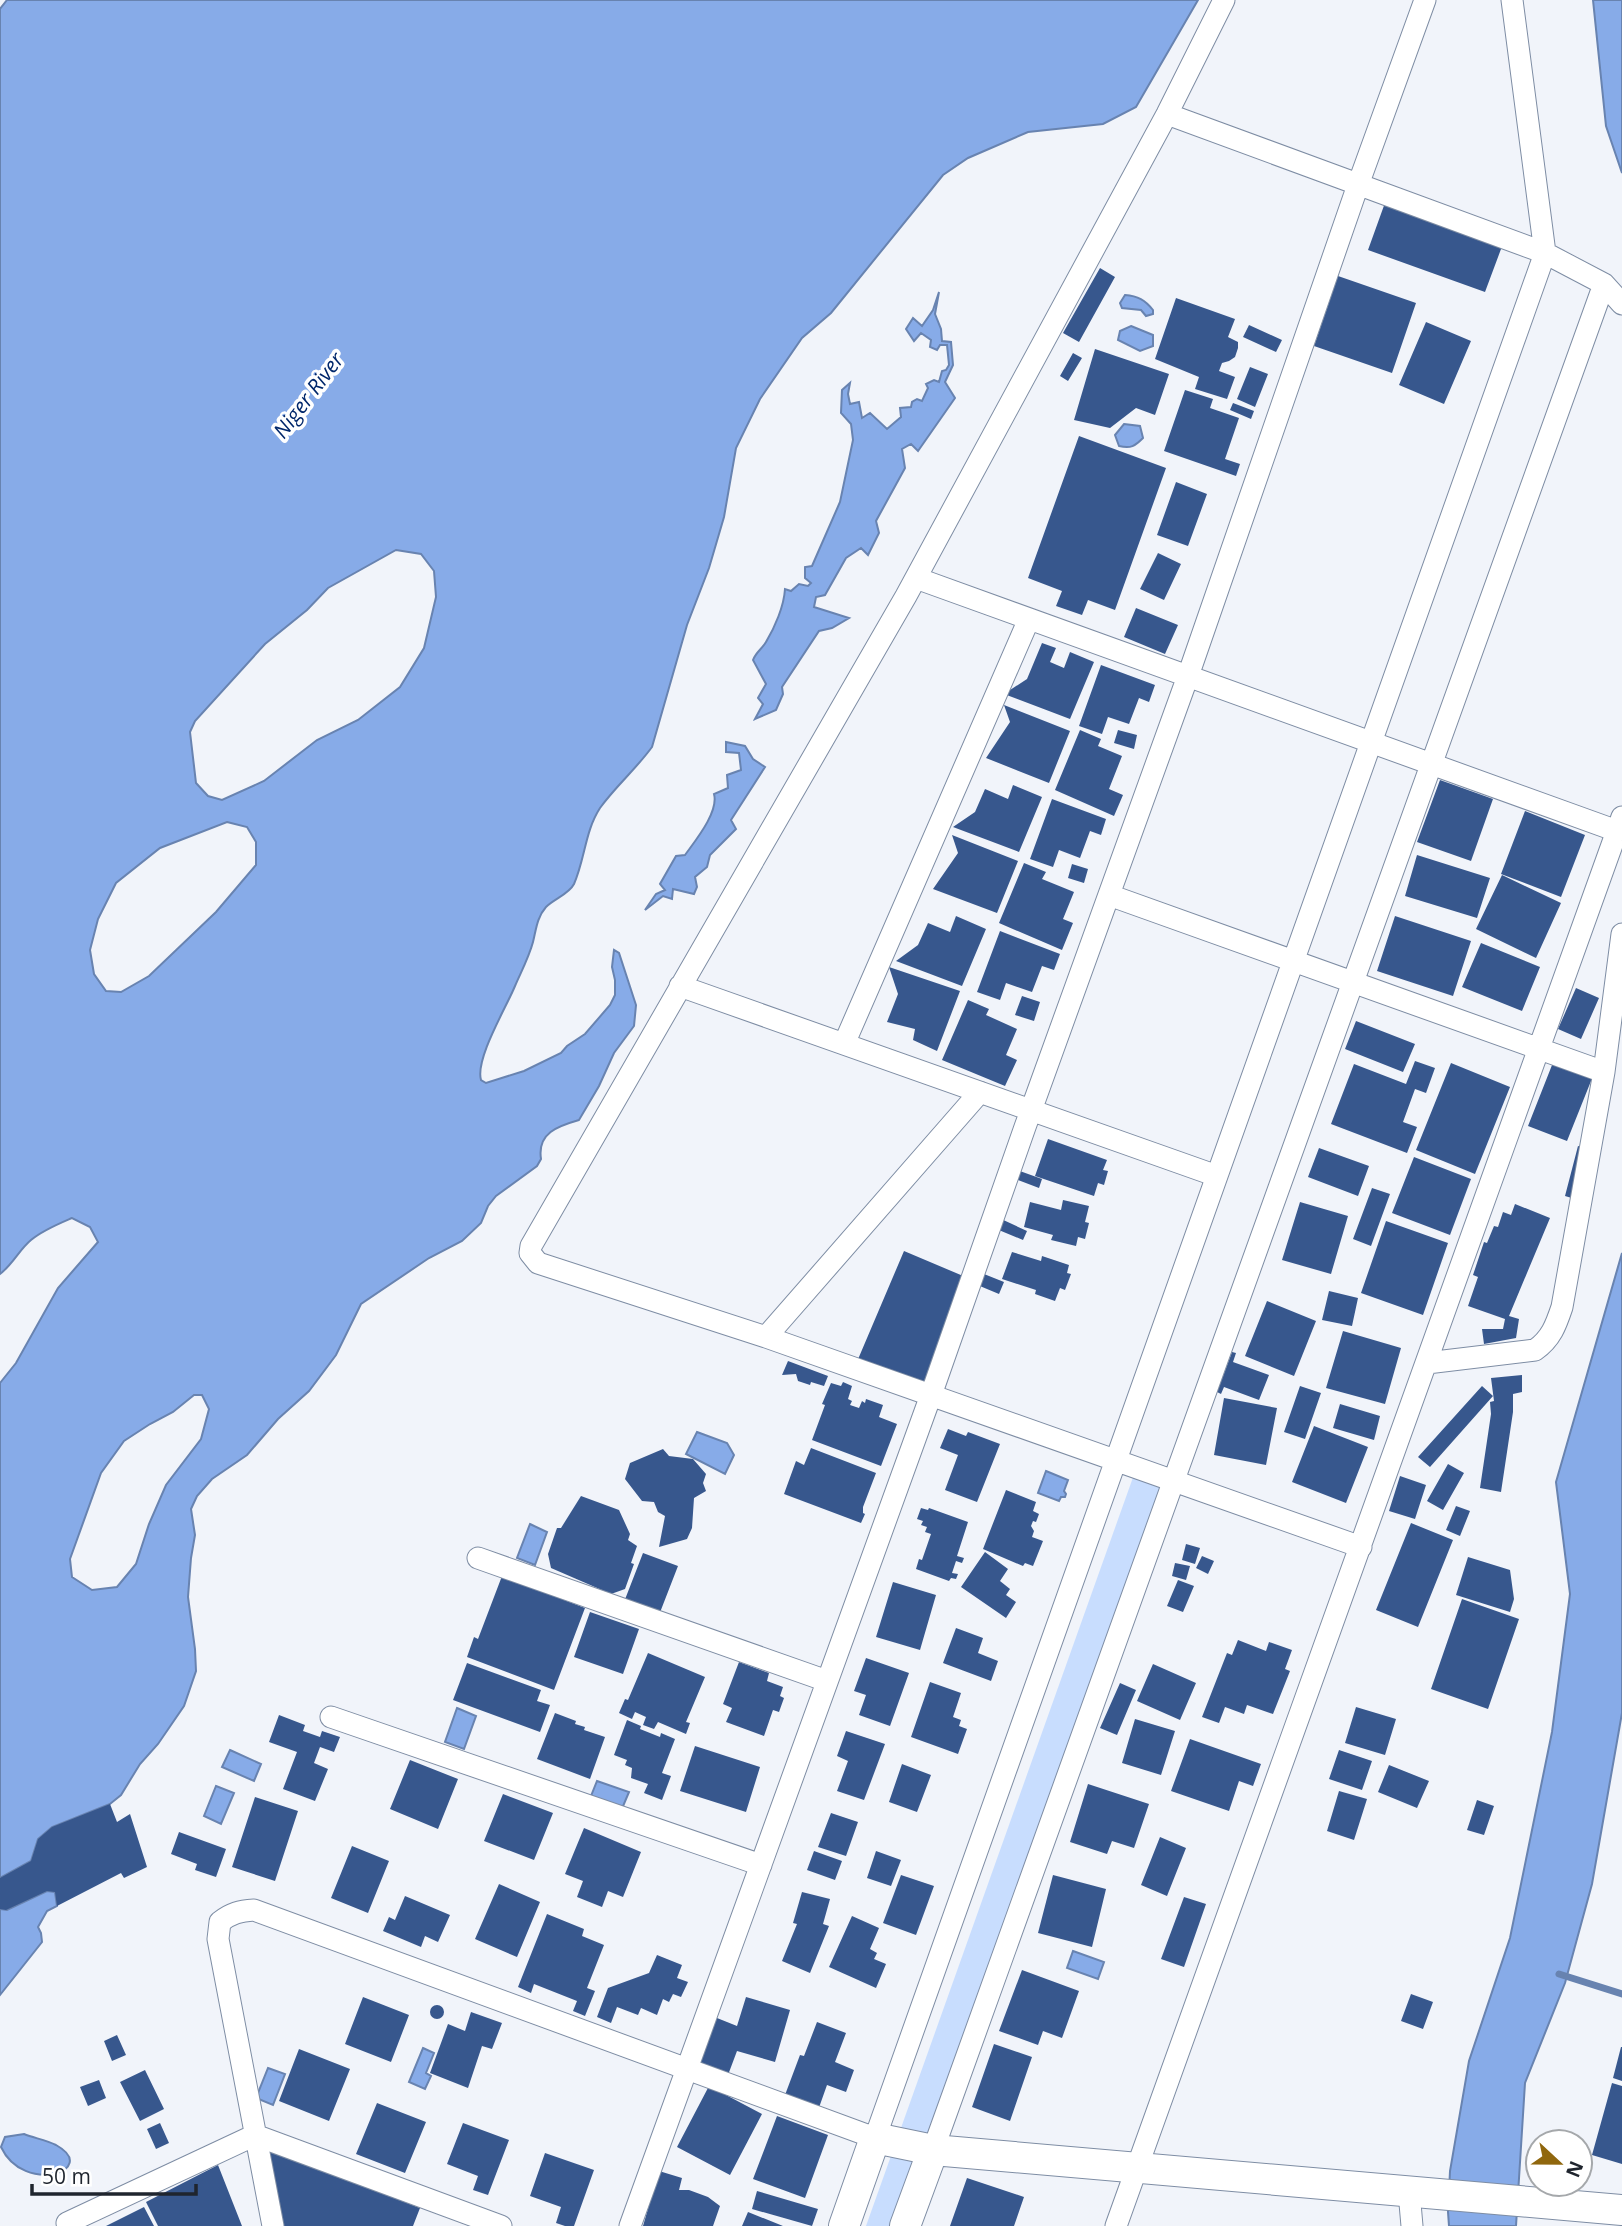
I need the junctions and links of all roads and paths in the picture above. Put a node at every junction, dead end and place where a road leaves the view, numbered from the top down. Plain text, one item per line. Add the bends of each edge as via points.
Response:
1 (1224, 0) edge
2 (1425, 0) edge
3 (1512, 0) edge
4 (1167, 114) junction
5 (1358, 185) junction
6 (1545, 253) junction
7 (1604, 284) junction
8 (1622, 304) edge
9 (916, 578) junction
10 (1029, 619) junction
11 (1188, 676) junction
12 (1371, 742) junction
13 (1432, 764) junction
14 (1620, 824) edge
15 (1109, 895) junction
16 (1622, 934) edge
17 (1294, 960) junction
18 (1353, 982) junction
19 (680, 986) junction
20 (844, 1044) junction
21 (1540, 1049) junction
22 (1604, 1072) junction
23 (980, 1092) junction
24 (1031, 1110) junction
25 (1217, 1175) junction
26 (766, 1337) junction
27 (1427, 1363) junction
28 (931, 1395) junction
29 (1116, 1460) junction
30 (1173, 1481) junction
31 (1361, 1547) junction
32 (478, 1558) dead end
33 (827, 1681) junction
34 (331, 1717) dead end
35 (761, 1865) junction
36 (687, 2069) junction
37 (255, 2135) junction
38 (875, 2138) junction
39 (933, 2150) junction
40 (1137, 2168) junction
41 (1409, 2192) junction
42 (1622, 2210) edge
43 (67, 2223) dead end
44 (273, 2226) edge
45 (501, 2226) edge
46 (630, 2226) edge
47 (844, 2226) edge
48 (905, 2226) edge
49 (1116, 2226) edge
50 (1412, 2226) edge

1 - 4 street
2 - 5 street
3 - 6 street
4 - 5 street
4 - 9 street
5 - 6 street
5 - 11 street
6 - 7 street
6 - 12 street
7 - 8 street
7 - 13 street
9 - 10 street
9 - 19 street
10 - 11 street
10 - 20 street
11 - 12 street
11 - 15 street
12 - 13 street
12 - 17 street
13 - 14 street
13 - 18 street
14 - 21 street
15 - 17 street
15 - 24 street
16 - 22 street
17 - 18 street
17 - 25 street
18 - 21 street
18 - 30 street
19 - 20 street
19 - 26 street via 530,1253 538,1263
20 - 23 street
21 - 22 street
21 - 27 street
22 - 27 street via 1562,1307 1549,1339 1535,1350
23 - 24 street
23 - 26 street
24 - 25 street
24 - 28 street
25 - 29 street
26 - 28 street
27 - 31 street
28 - 29 street
28 - 33 street
29 - 30 street
29 - 38 street
30 - 31 street
30 - 39 street
31 - 40 street
32 - 33 street
33 - 35 street
34 - 35 street
35 - 36 street
36 - 37 street via 254,1910 240,1911 220,1922 218,1939
36 - 38 street
36 - 46 street
37 - 43 street
37 - 44 street
37 - 45 street
38 - 39 street
38 - 47 street
39 - 40 street
39 - 48 street
40 - 41 street
40 - 49 street
41 - 42 street
41 - 50 street

